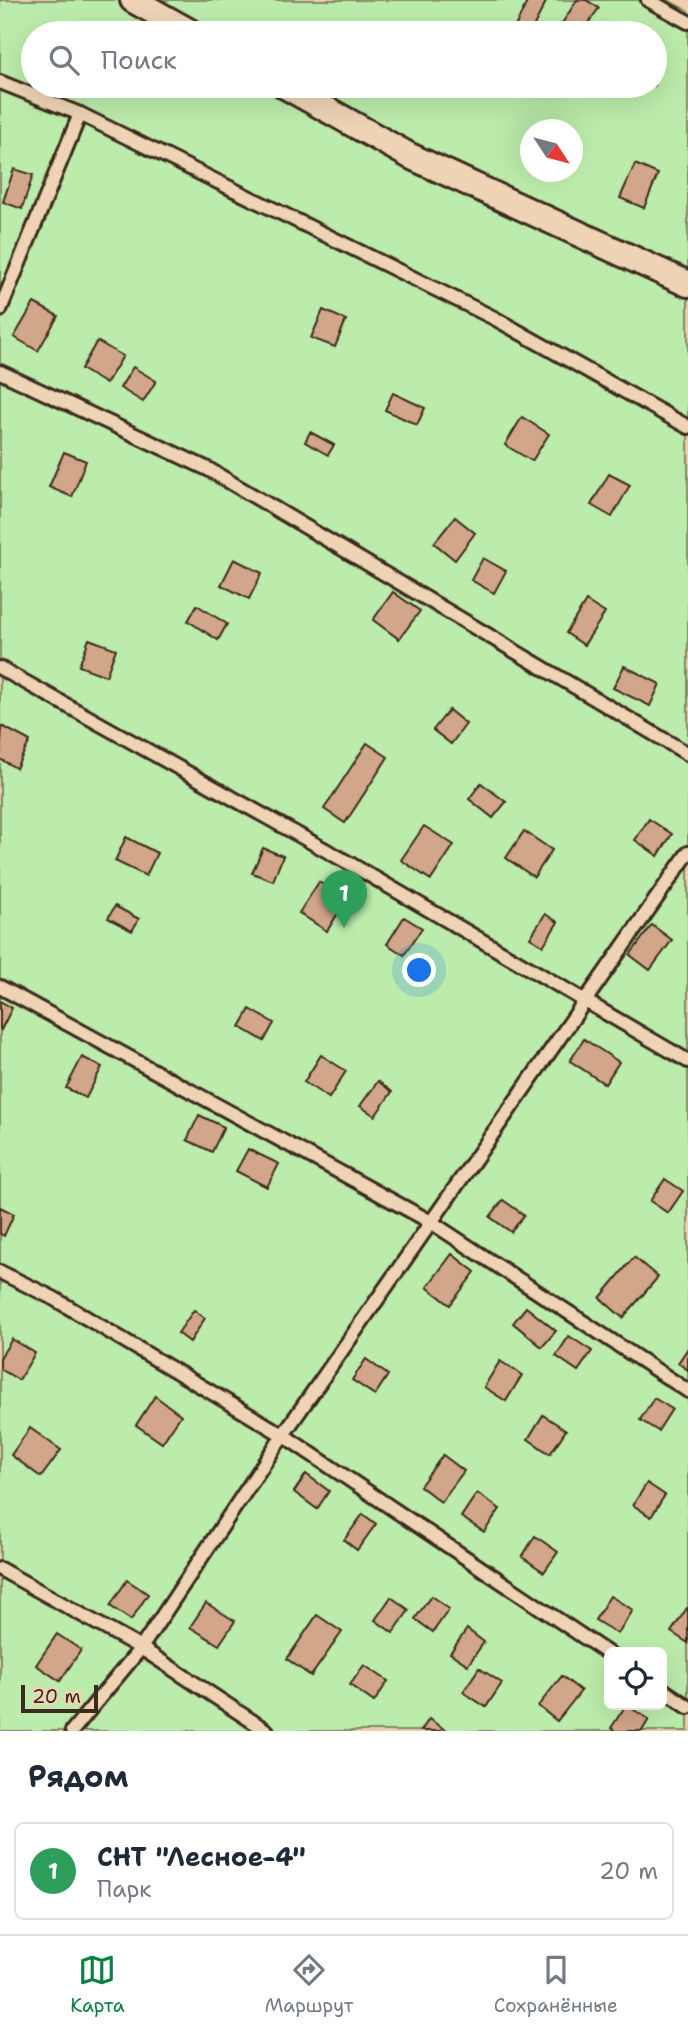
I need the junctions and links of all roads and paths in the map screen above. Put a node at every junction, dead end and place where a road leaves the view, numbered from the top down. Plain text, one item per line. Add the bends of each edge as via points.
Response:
1 (133, 0) edge
2 (648, 0) edge
3 (171, 21) edge
4 (688, 22) edge
5 (0, 82) edge
6 (21, 90) edge
7 (40, 98) edge
8 (306, 98) edge
9 (80, 114) junction
10 (688, 284) edge
11 (0, 310) edge
12 (0, 372) edge
13 (688, 427) edge
14 (0, 668) edge
15 (688, 754) edge
16 (688, 853) edge
17 (0, 987) edge
18 (588, 1000) junction
19 (688, 1061) edge
20 (431, 1222) junction
21 (0, 1272) edge
22 (688, 1391) edge
23 (283, 1434) junction
24 (0, 1569) edge
25 (141, 1648) junction
26 (604, 1651) edge
27 (667, 1692) edge
28 (688, 1707) edge
29 (72, 1731) edge
30 (267, 1731) edge

1 - 3 street
2 - 4 lane
5 - 6 lane
7 - 9 lane
8 - 10 street via 410,156
9 - 11 lane
9 - 13 lane via 494,318
12 - 15 lane via 208,469
14 - 18 lane
16 - 18 lane
17 - 20 lane
18 - 19 lane
18 - 20 lane
20 - 22 lane
20 - 23 lane
21 - 23 lane via 53,1298
23 - 25 lane
23 - 26 lane
24 - 25 lane
25 - 29 lane
25 - 30 lane
27 - 28 lane

